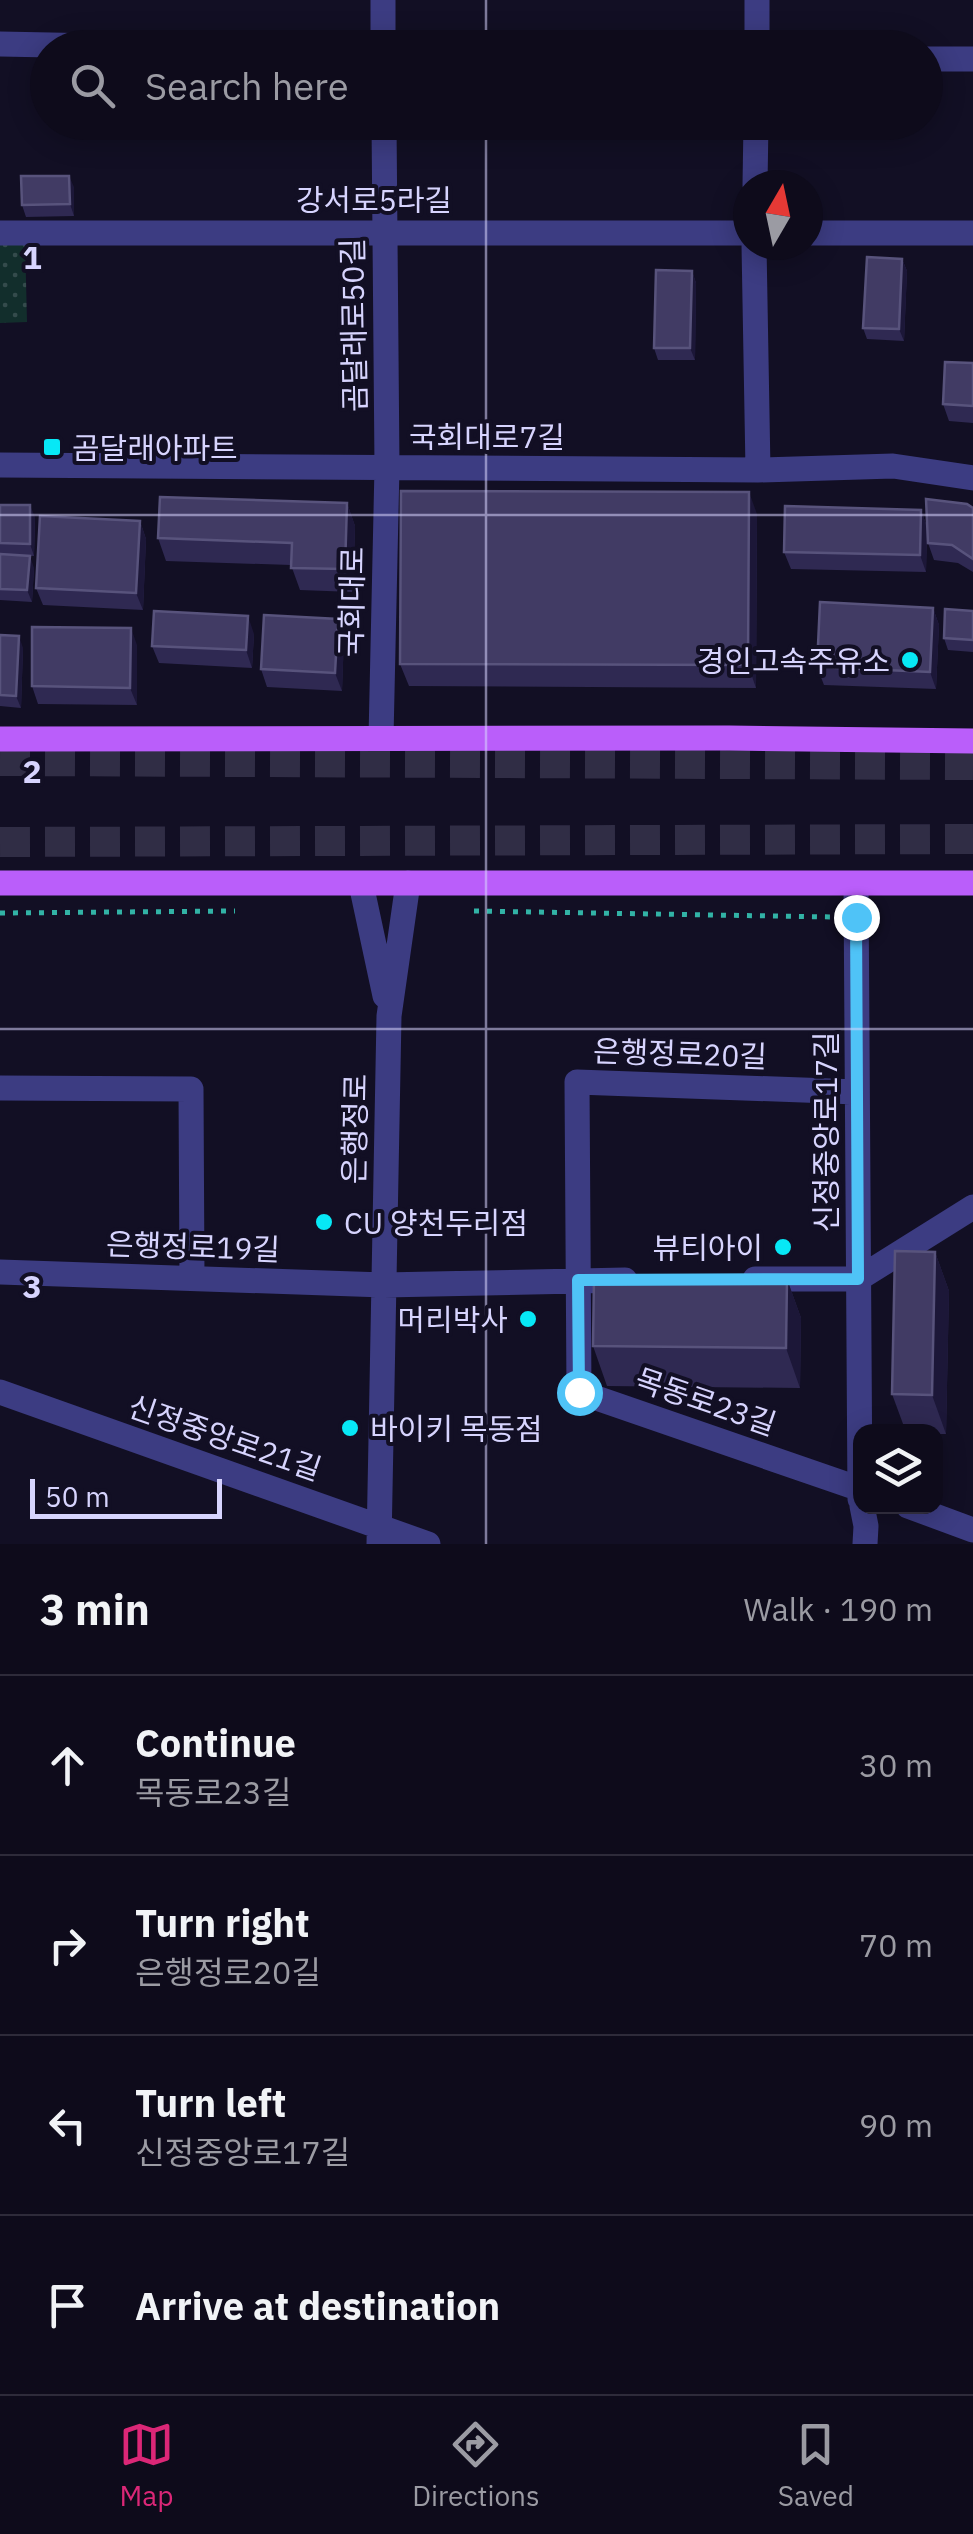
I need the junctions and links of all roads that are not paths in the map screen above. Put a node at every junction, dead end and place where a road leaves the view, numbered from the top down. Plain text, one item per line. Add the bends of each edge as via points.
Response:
1 (383, 0) edge
2 (757, 0) edge
3 (383, 30) edge
4 (757, 30) edge
5 (0, 44) edge
6 (30, 45) edge
7 (943, 59) edge
8 (973, 59) edge
9 (384, 140) edge
10 (756, 140) edge
11 (755, 170) edge
12 (0, 232) edge
13 (384, 232) junction
14 (973, 232) edge
15 (823, 233) edge
16 (733, 234) edge
17 (754, 260) edge
18 (0, 465) edge
19 (386, 468) junction
20 (758, 470) junction
21 (973, 478) edge
22 (381, 738) junction
23 (0, 740) edge
24 (973, 741) edge
25 (408, 883) junction
26 (973, 883) edge
27 (0, 884) edge
28 (361, 884) junction
29 (856, 885) junction
30 (389, 1016) junction
31 (0, 1088) edge
32 (857, 1092) junction
33 (973, 1207) edge
34 (0, 1272) edge
35 (192, 1278) junction
36 (727, 1279) edge
37 (858, 1279) junction
38 (578, 1280) junction
39 (652, 1280) edge
40 (384, 1286) junction
41 (0, 1392) edge
42 (859, 1424) edge
43 (853, 1493) edge
44 (864, 1514) edge
45 (930, 1514) edge
46 (973, 1530) edge
47 (379, 1535) edge
48 (428, 1544) edge
49 (865, 1544) edge

1 - 3 street
2 - 4 street
5 - 6 street
7 - 8 street
9 - 13 street, 곰달래로50길
10 - 11 street
12 - 13 street, 강서로5라길
13 - 16 street, 강서로5라길
13 - 19 street, 곰달래로50길
14 - 15 street
17 - 20 street
18 - 19 street, 국회대로7길
19 - 20 street, 국회대로7길
19 - 22 street, 국회대로
20 - 21 street, 국회대로7길 via 892,466
22 - 23 main road
22 - 24 main road
25 - 28 main road
25 - 29 main road
25 - 30 street, 은행정로
26 - 29 main road
27 - 28 main road
28 - 30 street, 은행정로
29 - 32 street, 신정중앙로17길
30 - 40 street, 은행정로
31 - 35 street via 190,1089
32 - 37 street, 신정중앙로17길
32 - 38 street, 은행정로20길 via 577,1082
33 - 37 street
34 - 35 street, 은행정로19길
35 - 40 street, 은행정로19길
36 - 37 street
37 - 42 street, 신정중앙로17길
38 - 39 street
38 - 40 street
38 - 43 street, 목동로23길 via 579,1392
40 - 47 street, 은행정로
41 - 47 street, 신정중앙로21길
44 - 49 street, 신정중앙로17길
45 - 46 street
47 - 48 street, 신정중앙로21길

